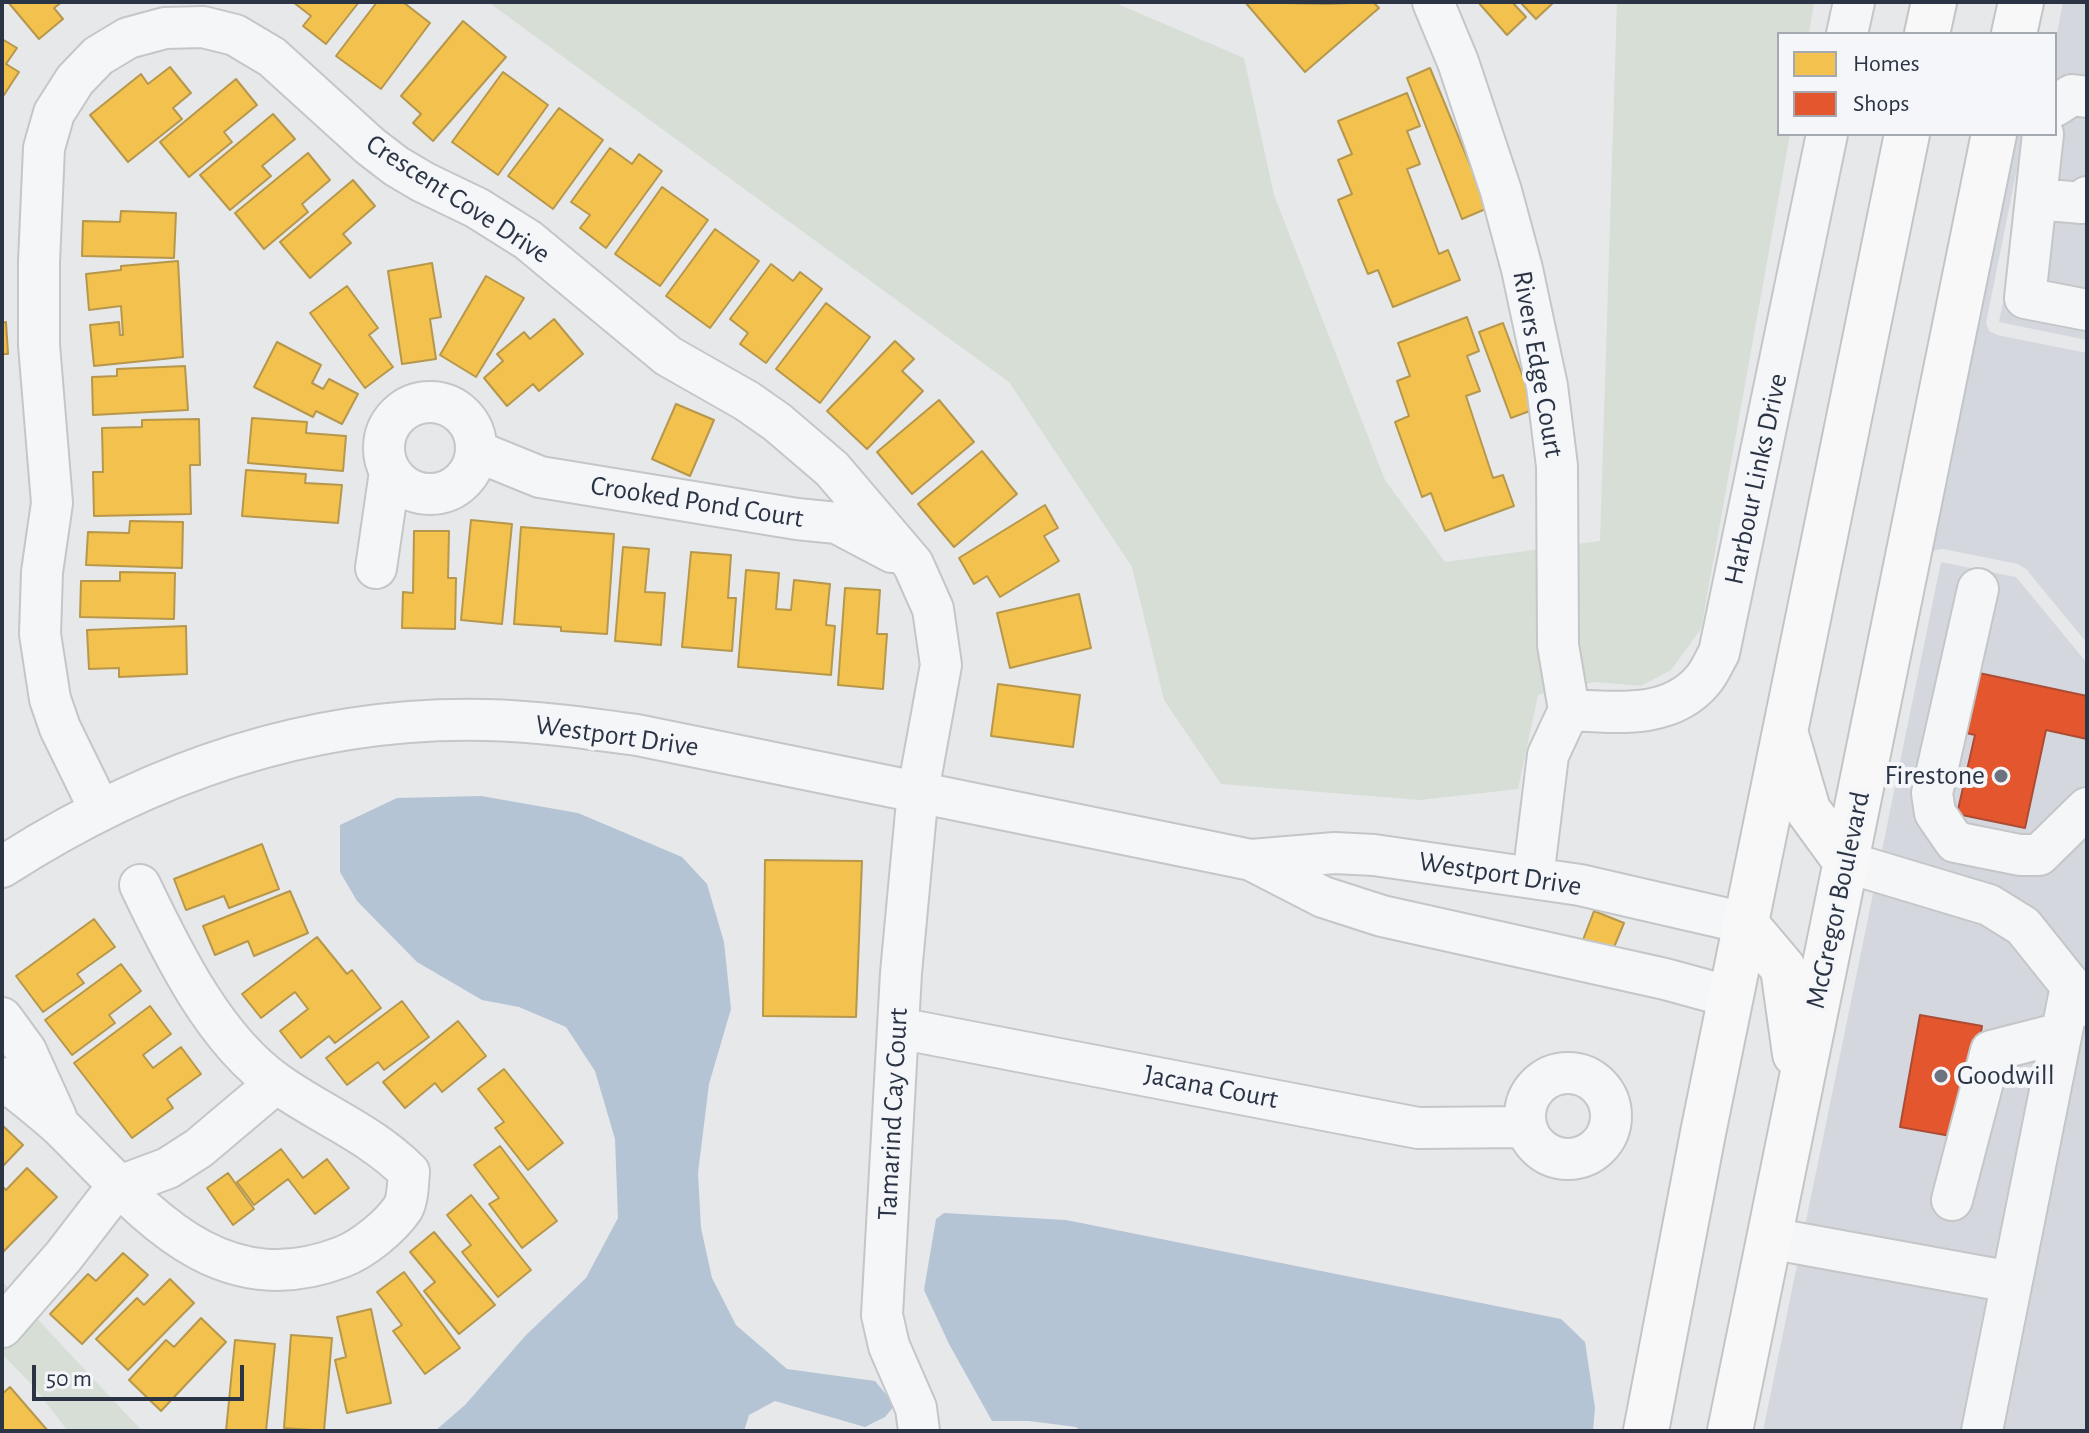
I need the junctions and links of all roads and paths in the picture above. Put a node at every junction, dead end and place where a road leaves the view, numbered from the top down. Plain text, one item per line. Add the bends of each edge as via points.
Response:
1 (1433, 2) edge
2 (1854, 2) edge
3 (1934, 2) edge
4 (2021, 2) edge
5 (1847, 32) edge
6 (1927, 32) edge
7 (2014, 32) edge
8 (2087, 97) edge
9 (2057, 105) edge
10 (1827, 136) edge
11 (1907, 136) edge
12 (1994, 136) edge
13 (2043, 136) edge
14 (2087, 197) edge
15 (2036, 199) junction
16 (2087, 310) edge
17 (476, 451) junction
18 (390, 472) junction
19 (913, 564) junction
20 (376, 568) dead end
21 (1978, 589) dead end
22 (1569, 710) junction
23 (1785, 731) junction
24 (918, 791) junction
25 (2087, 808) edge
26 (100, 810) junction
27 (1999, 851) junction
28 (1251, 860) junction
29 (1846, 862) junction
30 (2, 867) edge
31 (1533, 878) junction
32 (140, 885) dead end
33 (1989, 905) junction
34 (1745, 923) junction
35 (1731, 997) junction
36 (2073, 1008) edge
37 (2, 1018) edge
38 (898, 1028) junction
39 (2, 1078) edge
40 (276, 1083) junction
41 (1800, 1088) junction
42 (1526, 1127) dead end
43 (61, 1128) junction
44 (117, 1187) junction
45 (1952, 1200) dead end
46 (1769, 1238) junction
47 (2011, 1282) junction
48 (2, 1327) edge
49 (919, 1431) edge
50 (1646, 1431) edge
51 (1730, 1431) edge
52 (1982, 1431) edge

1 - 22 street, Rivers Edge Court via 1501,191 1547,386 1557,466 1558,645
2 - 5 street
3 - 6 main road
4 - 7 main road
8 - 9 street via 2072,95
10 - 22 street, Harbour Links Drive via 1719,653 1703,680 1679,701 1639,713
11 - 23 main road
12 - 29 main road, McGregor Boulevard
13 - 15 street
14 - 15 street via 2082,203
15 - 16 street via 2025,298
17 - 18 street via 465,478 441,493 412,491
17 - 18 street via 468,422 457,410 427,402 398,414 389,427 384,457
17 - 19 street, Crooked Pond Court via 540,477 837,523
18 - 20 street
19 - 24 street, Crescent Cove Drive via 933,609 941,665
19 - 26 street, Crescent Cove Drive via 832,469 777,422 668,356 528,240 396,166 272,57 235,35 203,27 165,28 128,38 98,56 54,113 44,148 39,262 39,345 52,503 40,634 50,699
21 - 27 street via 1932,793 1935,813 1955,842
22 - 31 street via 1548,755
23 - 29 main road via 1808,810
23 - 34 main road
24 - 26 street, Westport Drive via 637,735 557,724 421,721 345,730 216,760
24 - 28 street, Westport Drive
24 - 38 street, Tamarind Cay Court
25 - 27 street via 2039,855
26 - 30 street, Westport Drive
27 - 33 street
28 - 31 street, Westport Drive via 1348,853
28 - 35 street, Westport Drive via 1323,897 1382,916
29 - 33 street
29 - 41 main road, McGregor Boulevard
31 - 34 street, Westport Drive
32 - 40 street via 206,1006
33 - 36 street via 2023,926
34 - 35 main road
34 - 41 main road via 1783,968
35 - 50 main road
36 - 45 street via 1991,1051
36 - 47 street
37 - 43 street via 26,1051
38 - 42 street, Jacana Court via 1418,1128
38 - 49 street, Tamarind Cay Court via 882,1315 889,1346 916,1408
39 - 43 street
40 - 44 street via 199,1148 168,1168
40 - 44 street via 386,1149 409,1172 404,1206 350,1254 315,1267 285,1270 225,1260 171,1233
41 - 46 main road, McGregor Boulevard
43 - 44 street
44 - 48 street
46 - 47 street
46 - 51 main road, McGregor Boulevard
47 - 52 street

